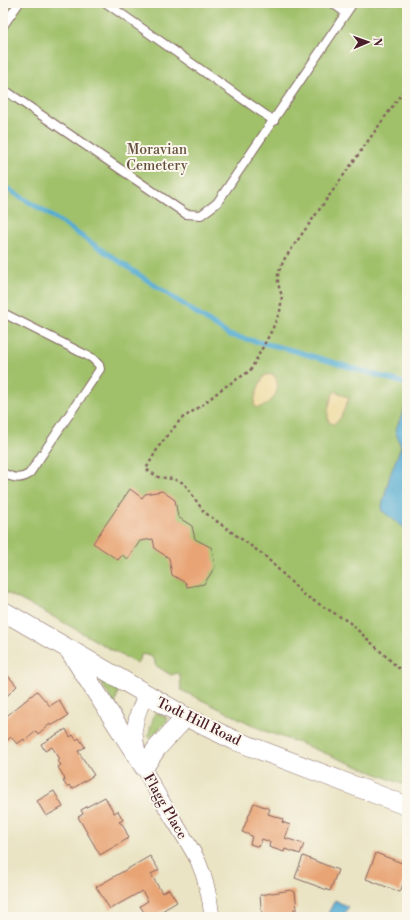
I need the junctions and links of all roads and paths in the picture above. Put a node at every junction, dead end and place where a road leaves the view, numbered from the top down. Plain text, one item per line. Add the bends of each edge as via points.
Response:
1 (19, 3) edge
2 (106, 3) edge
3 (332, 3) edge
4 (353, 3) edge
5 (346, 13) junction
6 (3, 26) edge
7 (407, 86) edge
8 (3, 89) edge
9 (274, 122) junction
10 (3, 313) edge
11 (3, 473) edge
12 (3, 611) edge
13 (69, 650) junction
14 (407, 676) edge
15 (146, 694) junction
16 (186, 717) junction
17 (144, 767) junction
18 (407, 806) edge
19 (212, 917) edge

1 - 6 lane
2 - 9 lane
3 - 5 lane
4 - 5 lane
5 - 9 lane
7 - 14 path via 285,258 278,273 282,296 280,311 250,371 181,419 159,446 146,469 158,477 184,482 204,512 265,556 304,595 348,622
8 - 9 lane via 186,214 194,216 201,215 216,203
10 - 11 lane via 92,358 100,369 29,474 17,478
12 - 13 street, Todt Hill Road
13 - 15 street, Todt Hill Road
13 - 17 street
15 - 16 street, Todt Hill Road
15 - 17 street, Flagg Place via 135,730
16 - 17 street via 157,748
16 - 18 street, Todt Hill Road via 234,740
17 - 19 street, Flagg Place via 198,861 206,881

